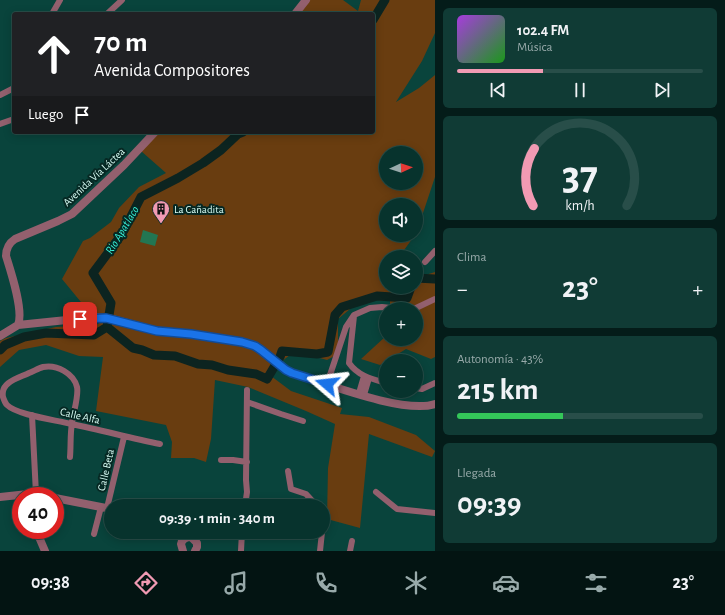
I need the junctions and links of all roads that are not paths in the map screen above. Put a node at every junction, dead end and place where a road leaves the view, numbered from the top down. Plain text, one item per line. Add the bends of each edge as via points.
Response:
1 (60, 0) edge
2 (122, 0) edge
3 (306, 0) edge
4 (53, 12) edge
5 (109, 12) edge
6 (297, 12) edge
7 (12, 89) edge
8 (0, 95) edge
9 (12, 120) edge
10 (0, 124) edge
11 (153, 134) edge
12 (435, 251) edge
13 (425, 262) dead end
14 (435, 299) edge
15 (423, 305) edge
16 (379, 307) edge
17 (354, 315) junction
18 (18, 325) junction
19 (0, 336) edge
20 (367, 377) junction
21 (379, 381) edge
22 (435, 383) edge
23 (327, 384) junction
24 (423, 388) edge
25 (247, 390) dead end
26 (1, 394) edge
27 (361, 394) junction
28 (247, 402) junction
29 (435, 404) edge
30 (32, 415) junction
31 (303, 421) dead end
32 (72, 424) junction
33 (124, 437) junction
34 (160, 444) dead end
35 (70, 457) dead end
36 (221, 460) dead end
37 (247, 462) junction
38 (288, 471) dead end
39 (36, 487) edge
40 (376, 492) dead end
41 (12, 496) edge
42 (0, 497) edge
43 (108, 499) edge
44 (246, 499) edge
45 (311, 499) edge
46 (64, 500) edge
47 (104, 508) edge
48 (104, 512) edge
49 (435, 513) edge
50 (94, 534) dead end
51 (40, 539) edge
52 (184, 539) edge
53 (193, 539) edge
54 (242, 539) edge
55 (321, 539) edge
56 (352, 541) dead end
57 (45, 551) edge
58 (183, 551) edge
59 (195, 551) edge
60 (241, 551) edge
61 (320, 551) edge
62 (350, 551) edge

1 - 4 street
2 - 5 street
3 - 6 street
7 - 8 street
9 - 10 street
11 - 18 street, Avenida Vía Láctea via 72,214 11,242 6,256 19,304 21,318
12 - 13 street
14 - 15 street
16 - 17 street
17 - 20 street via 349,363 352,368
17 - 23 street via 346,327
18 - 19 street
18 - 23 street via 96,317 128,322 157,331 242,342 255,346 292,373
20 - 21 street
20 - 27 street
22 - 24 street
23 - 27 street
25 - 28 street
26 - 30 street, Calle Alfa via 7,406
26 - 32 street via 9,382 44,367 54,367 70,375 77,389
27 - 29 street via 395,404
28 - 31 street
28 - 37 street
30 - 32 street, Calle Alfa
30 - 39 street
32 - 33 street, Calle Alfa
32 - 35 street
33 - 34 street, Calle Alfa
33 - 43 street, Calle Beta
36 - 37 street
37 - 44 street
38 - 45 street via 291,489 306,494
40 - 49 street via 397,509
41 - 42 street
46 - 47 street
48 - 50 street, Calle Beta
51 - 57 street
52 - 58 street via 180,544
53 - 59 street via 197,543
54 - 60 street
55 - 61 street
56 - 62 street

